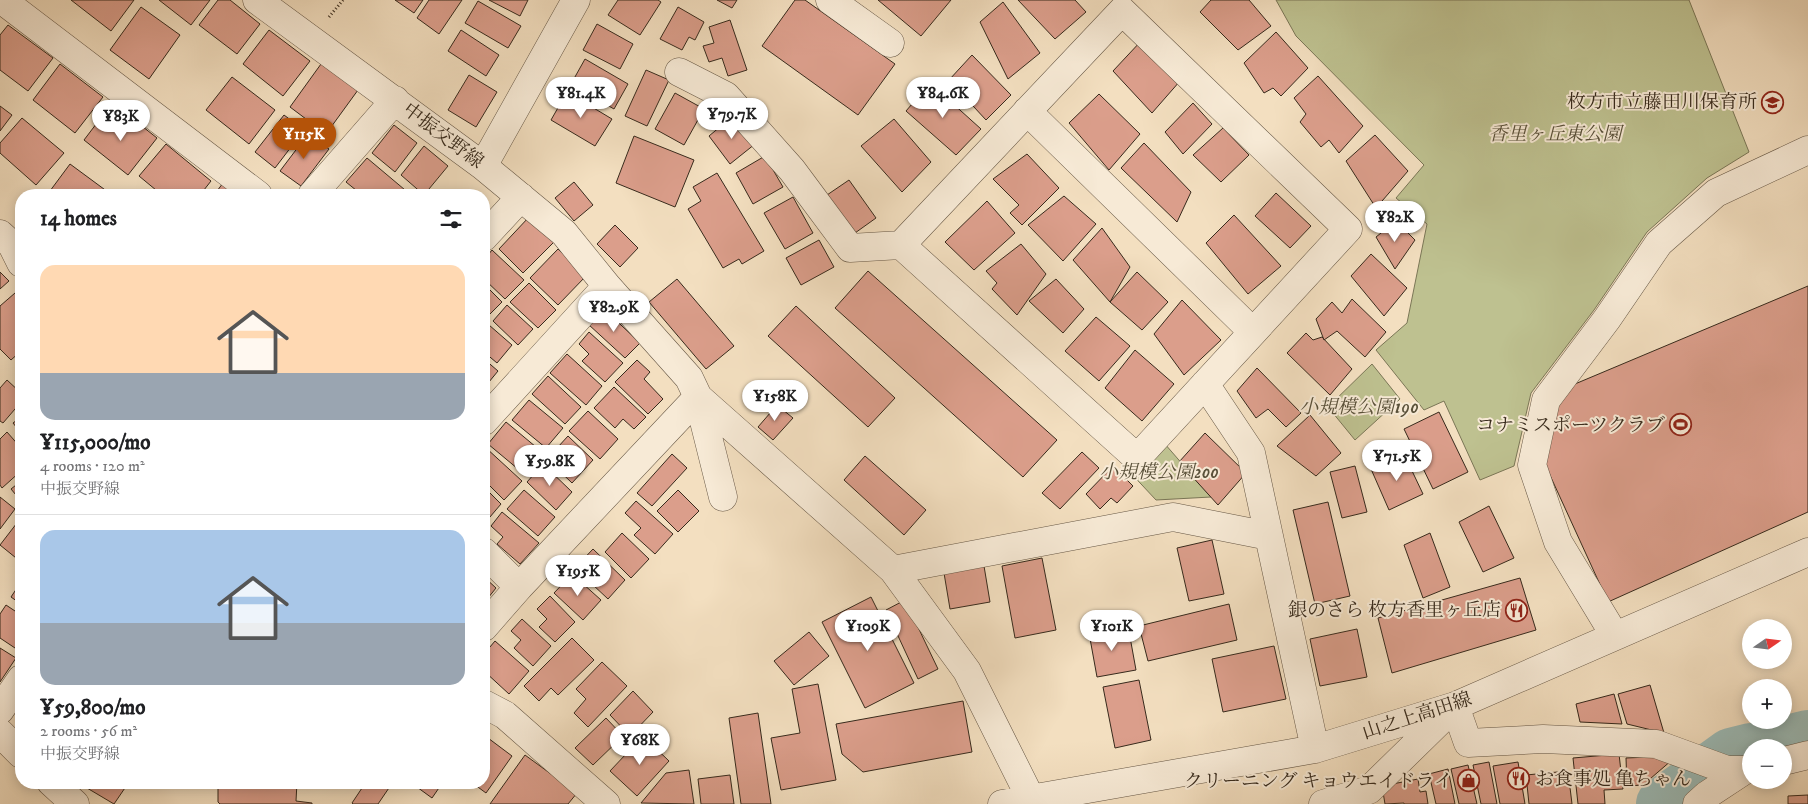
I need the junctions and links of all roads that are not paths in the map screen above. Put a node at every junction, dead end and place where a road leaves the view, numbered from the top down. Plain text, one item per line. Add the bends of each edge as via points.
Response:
1 (2, 0) edge
2 (257, 0) edge
3 (576, 0) edge
4 (830, 0) edge
5 (890, 43) dead end
6 (679, 72) dead end
7 (394, 100) junction
8 (1027, 111) junction
9 (1808, 150) edge
10 (484, 166) junction
11 (250, 189) edge
12 (317, 189) edge
13 (521, 197) junction
14 (490, 231) edge
15 (0, 234) edge
16 (901, 244) junction
17 (15, 251) edge
18 (607, 286) junction
19 (1253, 332) junction
20 (1205, 384) junction
21 (698, 397) junction
22 (490, 414) edge
23 (723, 497) dead end
24 (1269, 536) junction
25 (1808, 552) edge
26 (490, 558) edge
27 (893, 570) junction
28 (519, 587) junction
29 (490, 621) edge
30 (1615, 636) junction
31 (15, 688) edge
32 (1455, 706) junction
33 (490, 707) edge
34 (0, 710) edge
35 (0, 733) edge
36 (15, 748) edge
37 (1314, 748) junction
38 (1808, 755) edge
39 (1792, 759) edge
40 (1740, 769) edge
41 (1032, 802) edge
42 (606, 804) edge
43 (1002, 804) edge
44 (1323, 804) edge
45 (1698, 804) edge

1 - 11 street
2 - 7 street, 中振交野線
3 - 10 street
4 - 5 street
6 - 16 street via 726,96 792,170 850,248
7 - 10 street, 中振交野線
7 - 12 street
8 - 16 street
8 - 19 street
8 - 19 street via 1122,11 1348,228
9 - 30 street via 1716,193 1659,243 1608,319 1546,400 1532,464 1558,542
10 - 13 street, 中振交野線
13 - 14 street
13 - 18 street, 中振交野線 via 564,233
15 - 17 street
16 - 20 street via 1137,458
18 - 21 street, 中振交野線 via 689,378
18 - 22 street
19 - 20 street
20 - 24 street via 1250,453
21 - 23 street, 中振交野線
21 - 27 street
21 - 28 street
24 - 27 street via 1173,517
24 - 37 street
25 - 30 street, 山之上高田線
26 - 28 street
27 - 41 street via 967,671
28 - 29 street
30 - 32 street, 山之上高田線
31 - 34 street
32 - 37 street, 山之上高田線
32 - 40 street via 1468,743 1543,739 1656,744
32 - 44 street via 1369,790
33 - 42 street via 505,715
35 - 36 street
37 - 41 street, 山之上高田線
38 - 39 street
40 - 45 street
41 - 43 street, 山之上高田線

